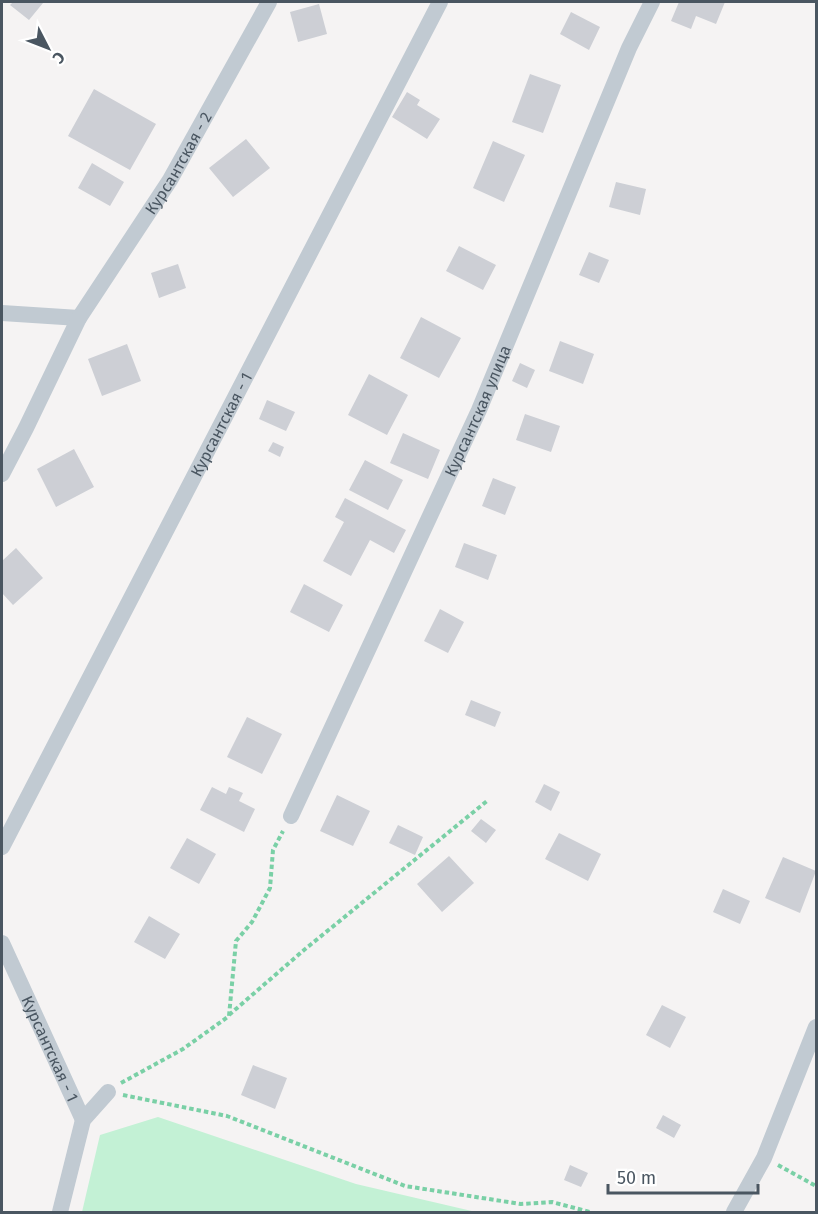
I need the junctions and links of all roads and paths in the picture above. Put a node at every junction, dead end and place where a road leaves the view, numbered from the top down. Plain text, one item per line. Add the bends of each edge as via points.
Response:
1 (269, 2) edge
2 (440, 2) edge
3 (652, 2) edge
4 (2, 313) edge
5 (80, 318) junction
6 (2, 474) edge
7 (487, 801) dead end
8 (291, 816) joint
9 (2, 847) edge
10 (2, 943) edge
11 (229, 1016) junction
12 (816, 1027) edge
13 (108, 1092) junction
14 (83, 1120) junction
15 (764, 1158) junction
16 (816, 1186) edge
17 (60, 1212) edge
18 (590, 1212) edge
19 (734, 1212) edge

1 - 5 street, Курсантская - 2 via 170,180
2 - 9 street, Курсантская - 1
3 - 8 street, Курсантская улица via 629,48 479,410
4 - 5 street
5 - 6 street, Курсантская - 2
7 - 11 path
8 - 11 path via 273,850 270,888 252,922 236,941
10 - 14 street, Курсантская - 1
11 - 13 path via 183,1049
12 - 15 street
13 - 14 street
13 - 18 path via 227,1116 405,1186 520,1204 552,1202
14 - 17 street
15 - 16 path
15 - 19 street

